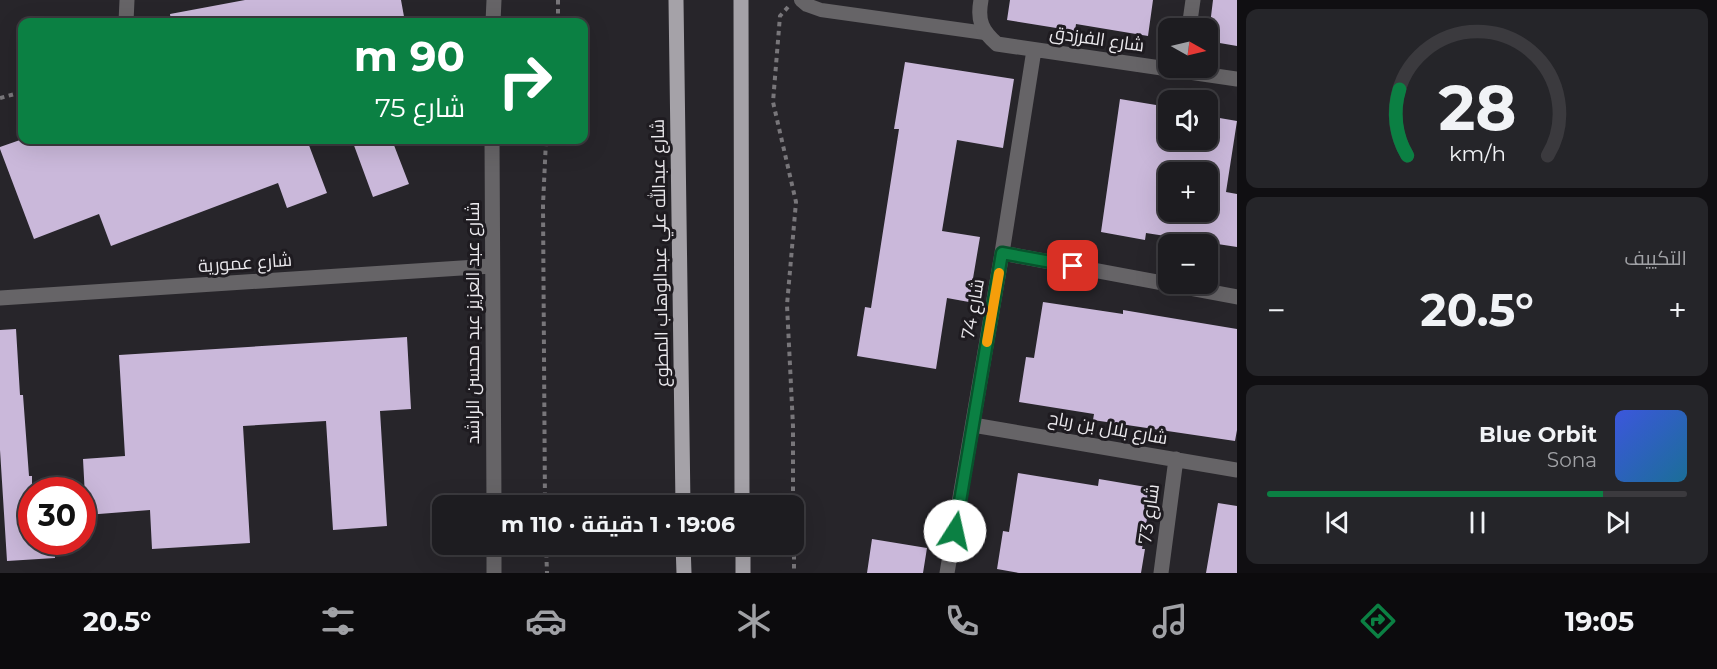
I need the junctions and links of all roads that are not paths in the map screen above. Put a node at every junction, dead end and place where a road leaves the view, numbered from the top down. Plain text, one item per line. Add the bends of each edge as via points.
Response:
1 (127, 0) edge
2 (494, 0) edge
3 (676, 0) edge
4 (741, 0) edge
5 (801, 0) edge
6 (1193, 0) edge
7 (980, 3) edge
8 (126, 18) edge
9 (493, 18) edge
10 (1190, 18) edge
11 (985, 33) junction
12 (1034, 50) junction
13 (1158, 66) edge
14 (1218, 76) edge
15 (1237, 79) edge
16 (492, 144) edge
17 (1002, 253) junction
18 (492, 266) junction
19 (1237, 297) edge
20 (0, 298) edge
21 (973, 425) junction
22 (1176, 459) junction
23 (1237, 470) edge
24 (494, 495) edge
25 (683, 495) edge
26 (742, 495) edge
27 (494, 555) edge
28 (683, 555) edge
29 (742, 555) edge
30 (494, 573) edge
31 (684, 573) edge
32 (743, 573) edge
33 (947, 573) edge
34 (1161, 573) edge

1 - 8 street
2 - 9 street
3 - 25 main road, شارع عبدالله علي عبدالوهاب المطوع
4 - 26 main road
5 - 11 lane via 821,10
6 - 10 street
7 - 11 street
11 - 12 street, شارع الفرزدق via 998,44
12 - 13 street, شارع الفرزدق
12 - 17 street, شارع 74
14 - 15 street, شارع الفرزدق
16 - 18 street, شارع عبد العزيز عبد محسن الراشد
17 - 19 street
17 - 21 street, شارع 74
18 - 20 street, شارع عمورية
18 - 24 street, شارع عبد العزيز عبد محسن الراشد
21 - 22 street, شارع بلال بن رباح
21 - 33 street, شارع 74
22 - 23 street, شارع بلال بن رباح
22 - 34 street, شارع 73
27 - 30 street
28 - 31 main road
29 - 32 main road

